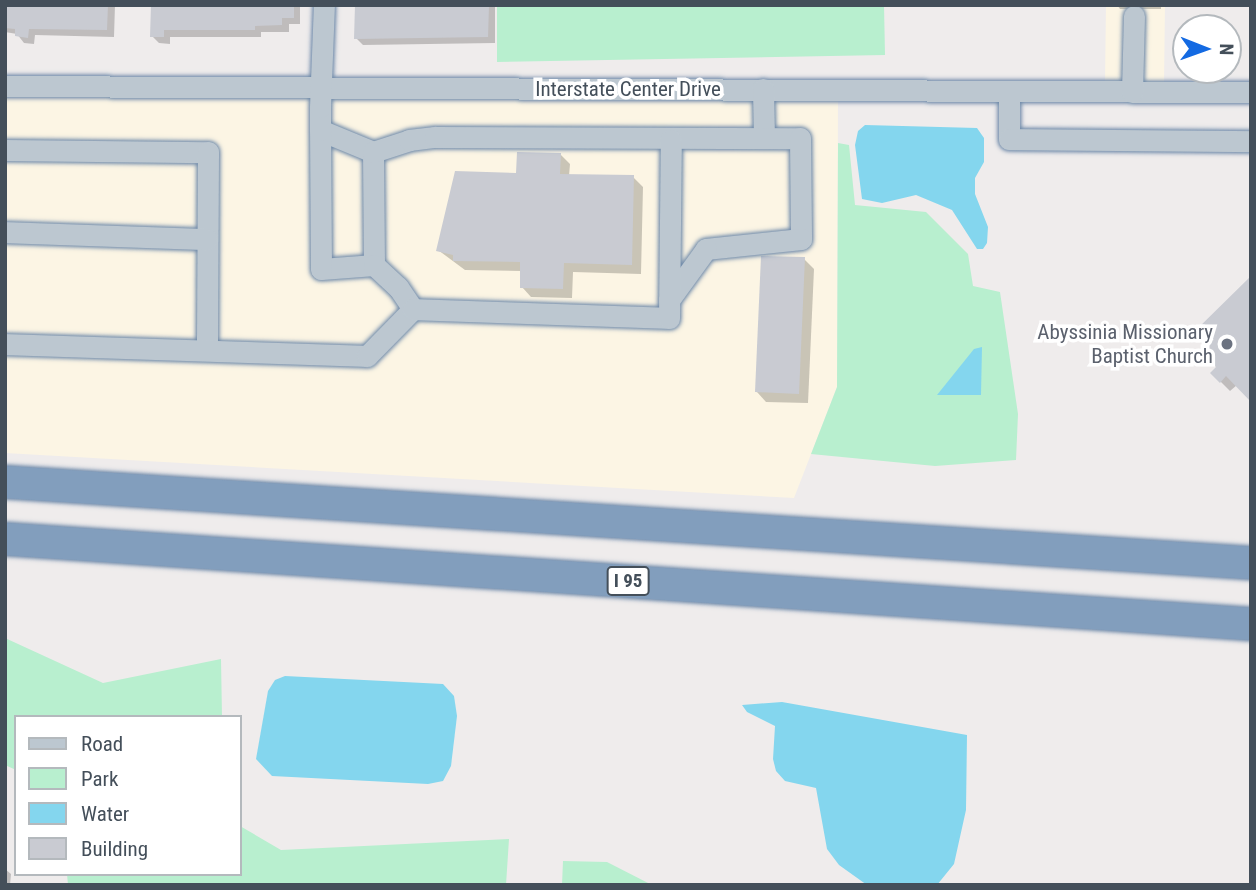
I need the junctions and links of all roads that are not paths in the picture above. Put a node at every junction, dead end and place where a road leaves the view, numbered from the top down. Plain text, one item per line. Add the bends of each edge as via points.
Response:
1 (324, 5) edge
2 (1134, 16) dead end
3 (5, 86) edge
4 (323, 88) junction
5 (763, 89) junction
6 (1009, 91) junction
7 (1132, 92) junction
8 (1251, 92) edge
9 (320, 130) junction
10 (764, 138) junction
11 (671, 140) junction
12 (1251, 141) edge
13 (5, 150) edge
14 (373, 152) junction
15 (5, 232) edge
16 (207, 239) junction
17 (374, 265) junction
18 (669, 300) junction
19 (413, 309) junction
20 (5, 344) edge
21 (207, 350) junction
22 (5, 482) edge
23 (5, 539) edge
24 (1251, 563) edge
25 (1251, 624) edge

1 - 4 street
2 - 7 street
3 - 4 street, Interstate Center Drive
4 - 5 street, Interstate Center Drive
4 - 9 street
5 - 6 street, Interstate Center Drive
5 - 10 street
6 - 7 street, Interstate Center Drive
6 - 12 street via 1009,139
7 - 8 street, Interstate Center Drive
9 - 14 street
9 - 17 street via 321,269
10 - 11 street
10 - 18 street via 800,138 801,239 706,249
11 - 14 street via 435,137
11 - 18 street
13 - 16 street via 208,152
14 - 17 street
15 - 16 street
16 - 21 street
17 - 19 street
18 - 19 street via 668,318
19 - 21 street via 367,356
20 - 21 street
22 - 24 highway
23 - 25 highway, I 95

